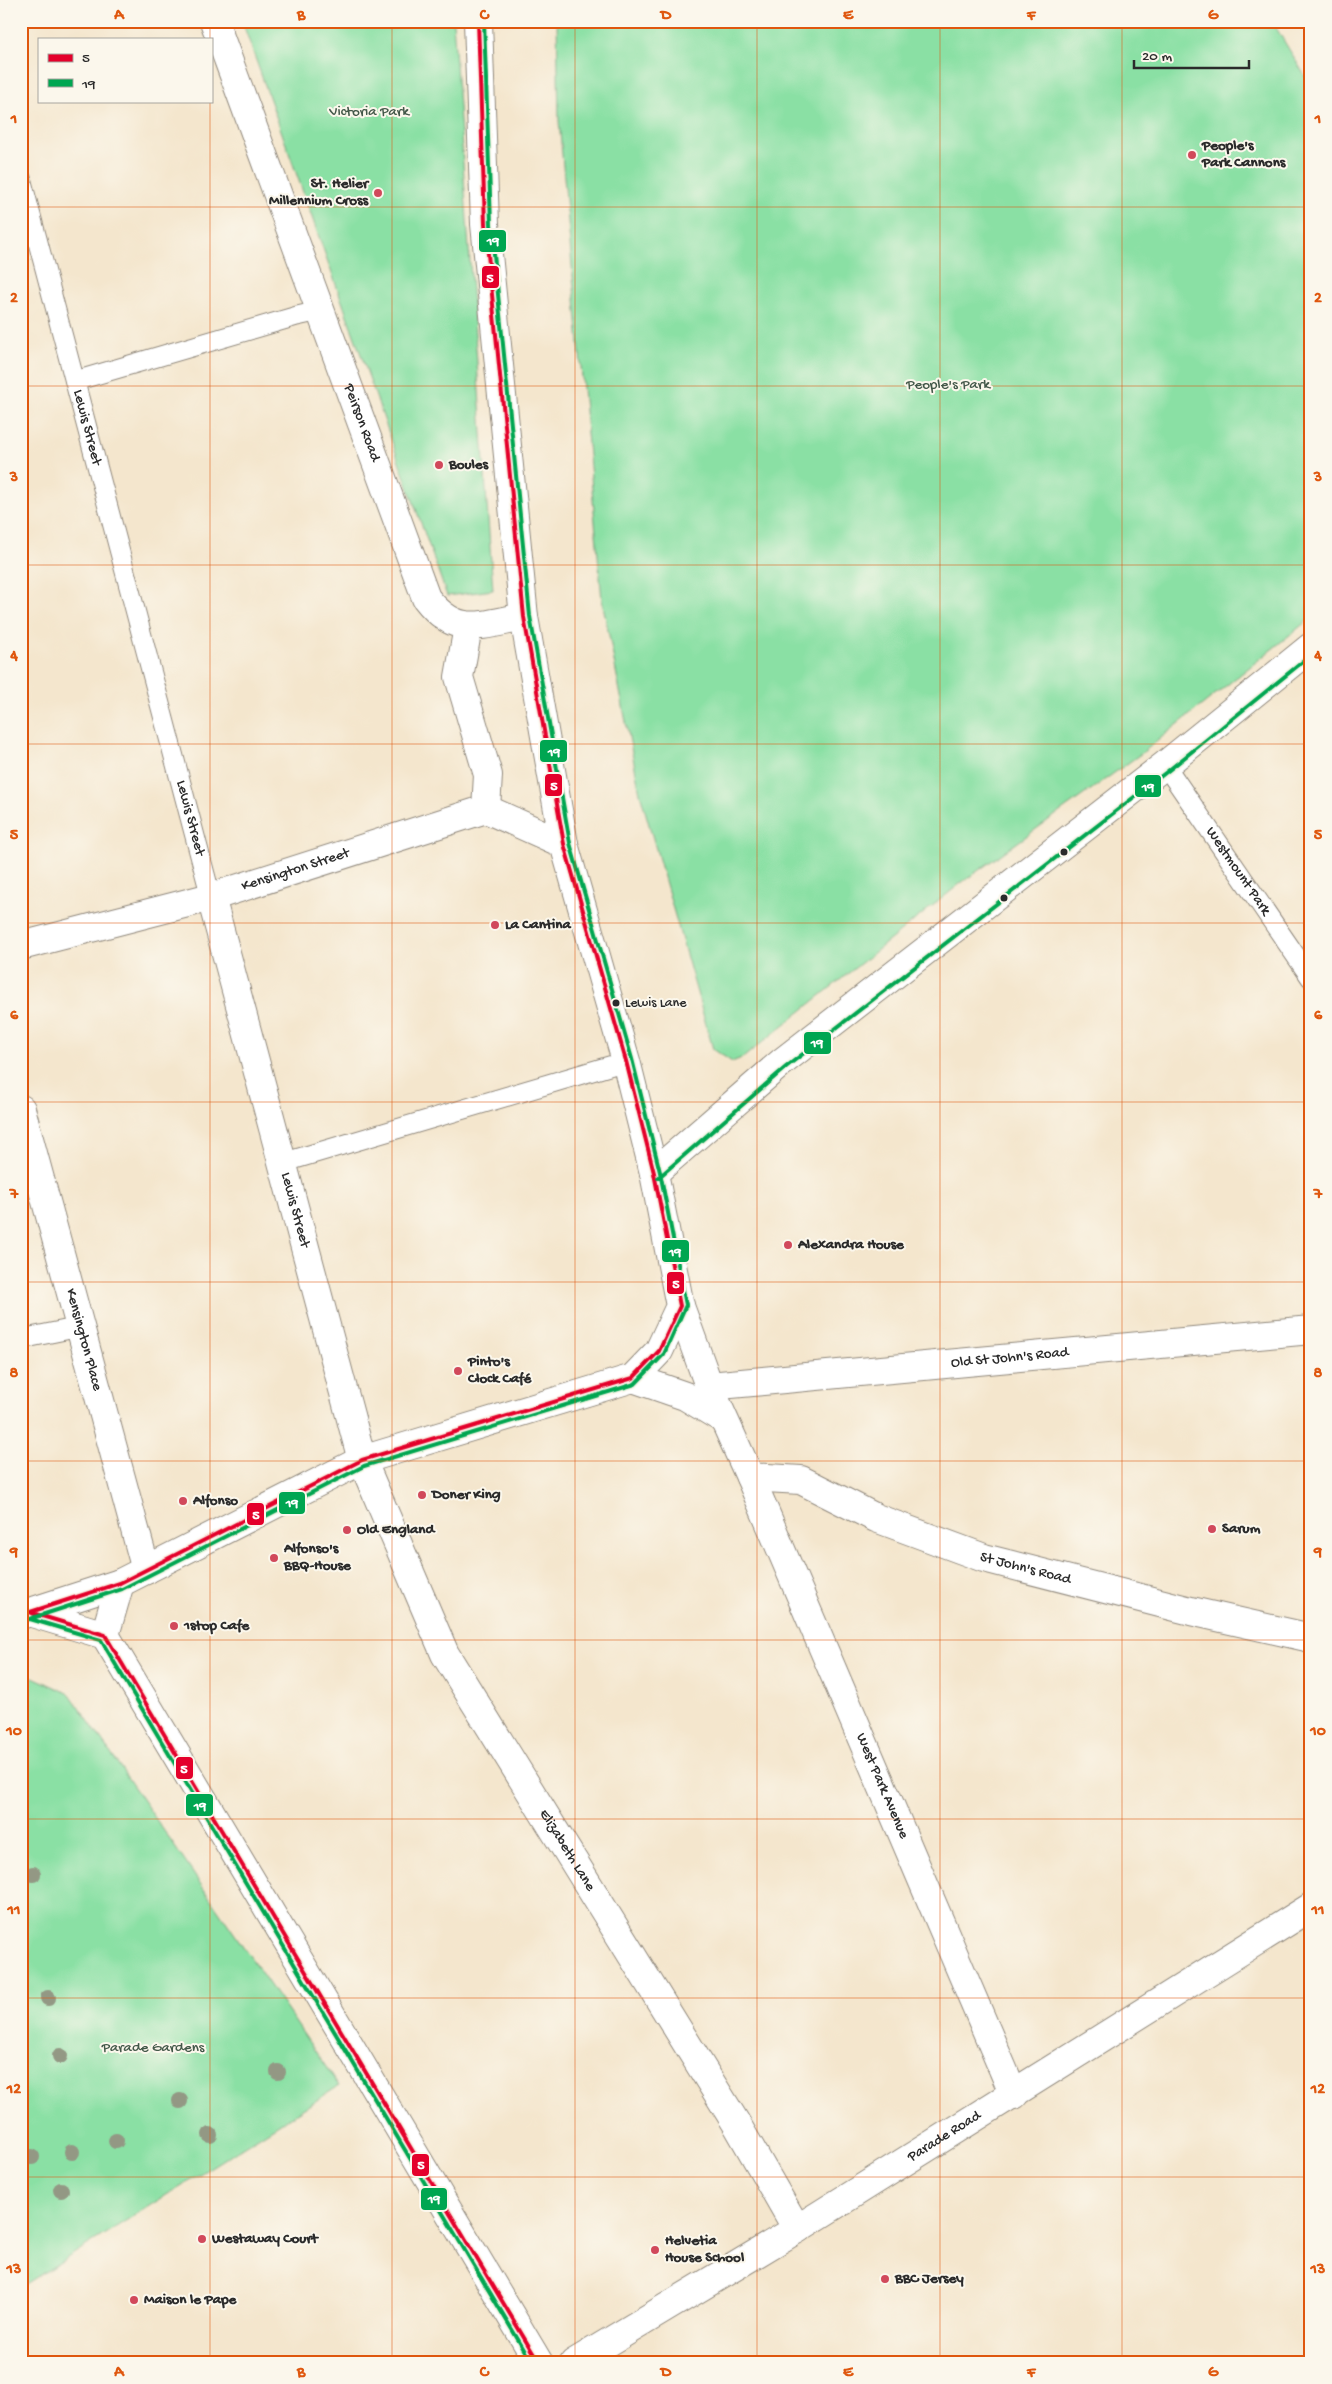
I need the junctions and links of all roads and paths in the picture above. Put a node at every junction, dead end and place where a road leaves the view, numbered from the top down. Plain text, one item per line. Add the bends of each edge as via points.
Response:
1 (214, 21) edge
2 (478, 21) edge
3 (21, 178) edge
4 (320, 311) junction
5 (75, 381) junction
6 (524, 616) junction
7 (468, 627) junction
8 (1311, 647) edge
9 (1165, 765) junction
10 (486, 809) junction
11 (564, 844) junction
12 (211, 897) junction
13 (21, 946) edge
14 (1311, 978) edge
15 (626, 1061) junction
16 (21, 1109) edge
17 (282, 1163) junction
18 (654, 1174) junction
19 (680, 1306) junction
20 (80, 1327) junction
21 (1311, 1330) edge
22 (21, 1339) edge
23 (633, 1378) junction
24 (709, 1386) junction
25 (724, 1419) junction
26 (362, 1460) junction
27 (750, 1477) junction
28 (146, 1570) junction
29 (120, 1583) junction
30 (27, 1614) edge
31 (105, 1635) junction
32 (1311, 1638) edge
33 (1311, 1907) edge
34 (1014, 2095) junction
35 (797, 2229) junction
36 (539, 2363) edge
37 (574, 2363) edge

1 - 4 street, Peirson Road
2 - 6 street via 485,224
3 - 5 lane, Lewis Street
4 - 5 lane
4 - 7 street, Peirson Road via 426,598 439,615
5 - 12 lane, Lewis Street
6 - 7 street
6 - 11 street
7 - 10 street via 459,677 488,775
8 - 9 street
9 - 14 lane, Westmount Park
9 - 18 street via 782,1062
10 - 11 street
10 - 12 street, Kensington Street
11 - 15 street
12 - 13 street, Kensington Street
12 - 17 street, Lewis Street
15 - 17 lane
15 - 18 street
16 - 20 street, Kensington Place
17 - 26 street, Lewis Street
18 - 19 street
19 - 23 street via 659,1351
19 - 24 street, West Park Avenue
20 - 22 lane
20 - 28 street, Kensington Place
21 - 24 street, Old St John's Road
23 - 25 street via 685,1396
23 - 26 street
24 - 25 street, West Park Avenue
25 - 27 street, West Park Avenue
26 - 28 street
26 - 35 street, Elizabeth Lane via 444,1654 730,2115
27 - 32 street, St John's Road via 801,1480 876,1518 984,1558 1191,1612
27 - 34 street, West Park Avenue
28 - 29 street
29 - 30 street
29 - 31 street
30 - 31 street
31 - 36 street
33 - 34 street, Parade Road
34 - 35 street, Parade Road
35 - 37 street, Parade Road

